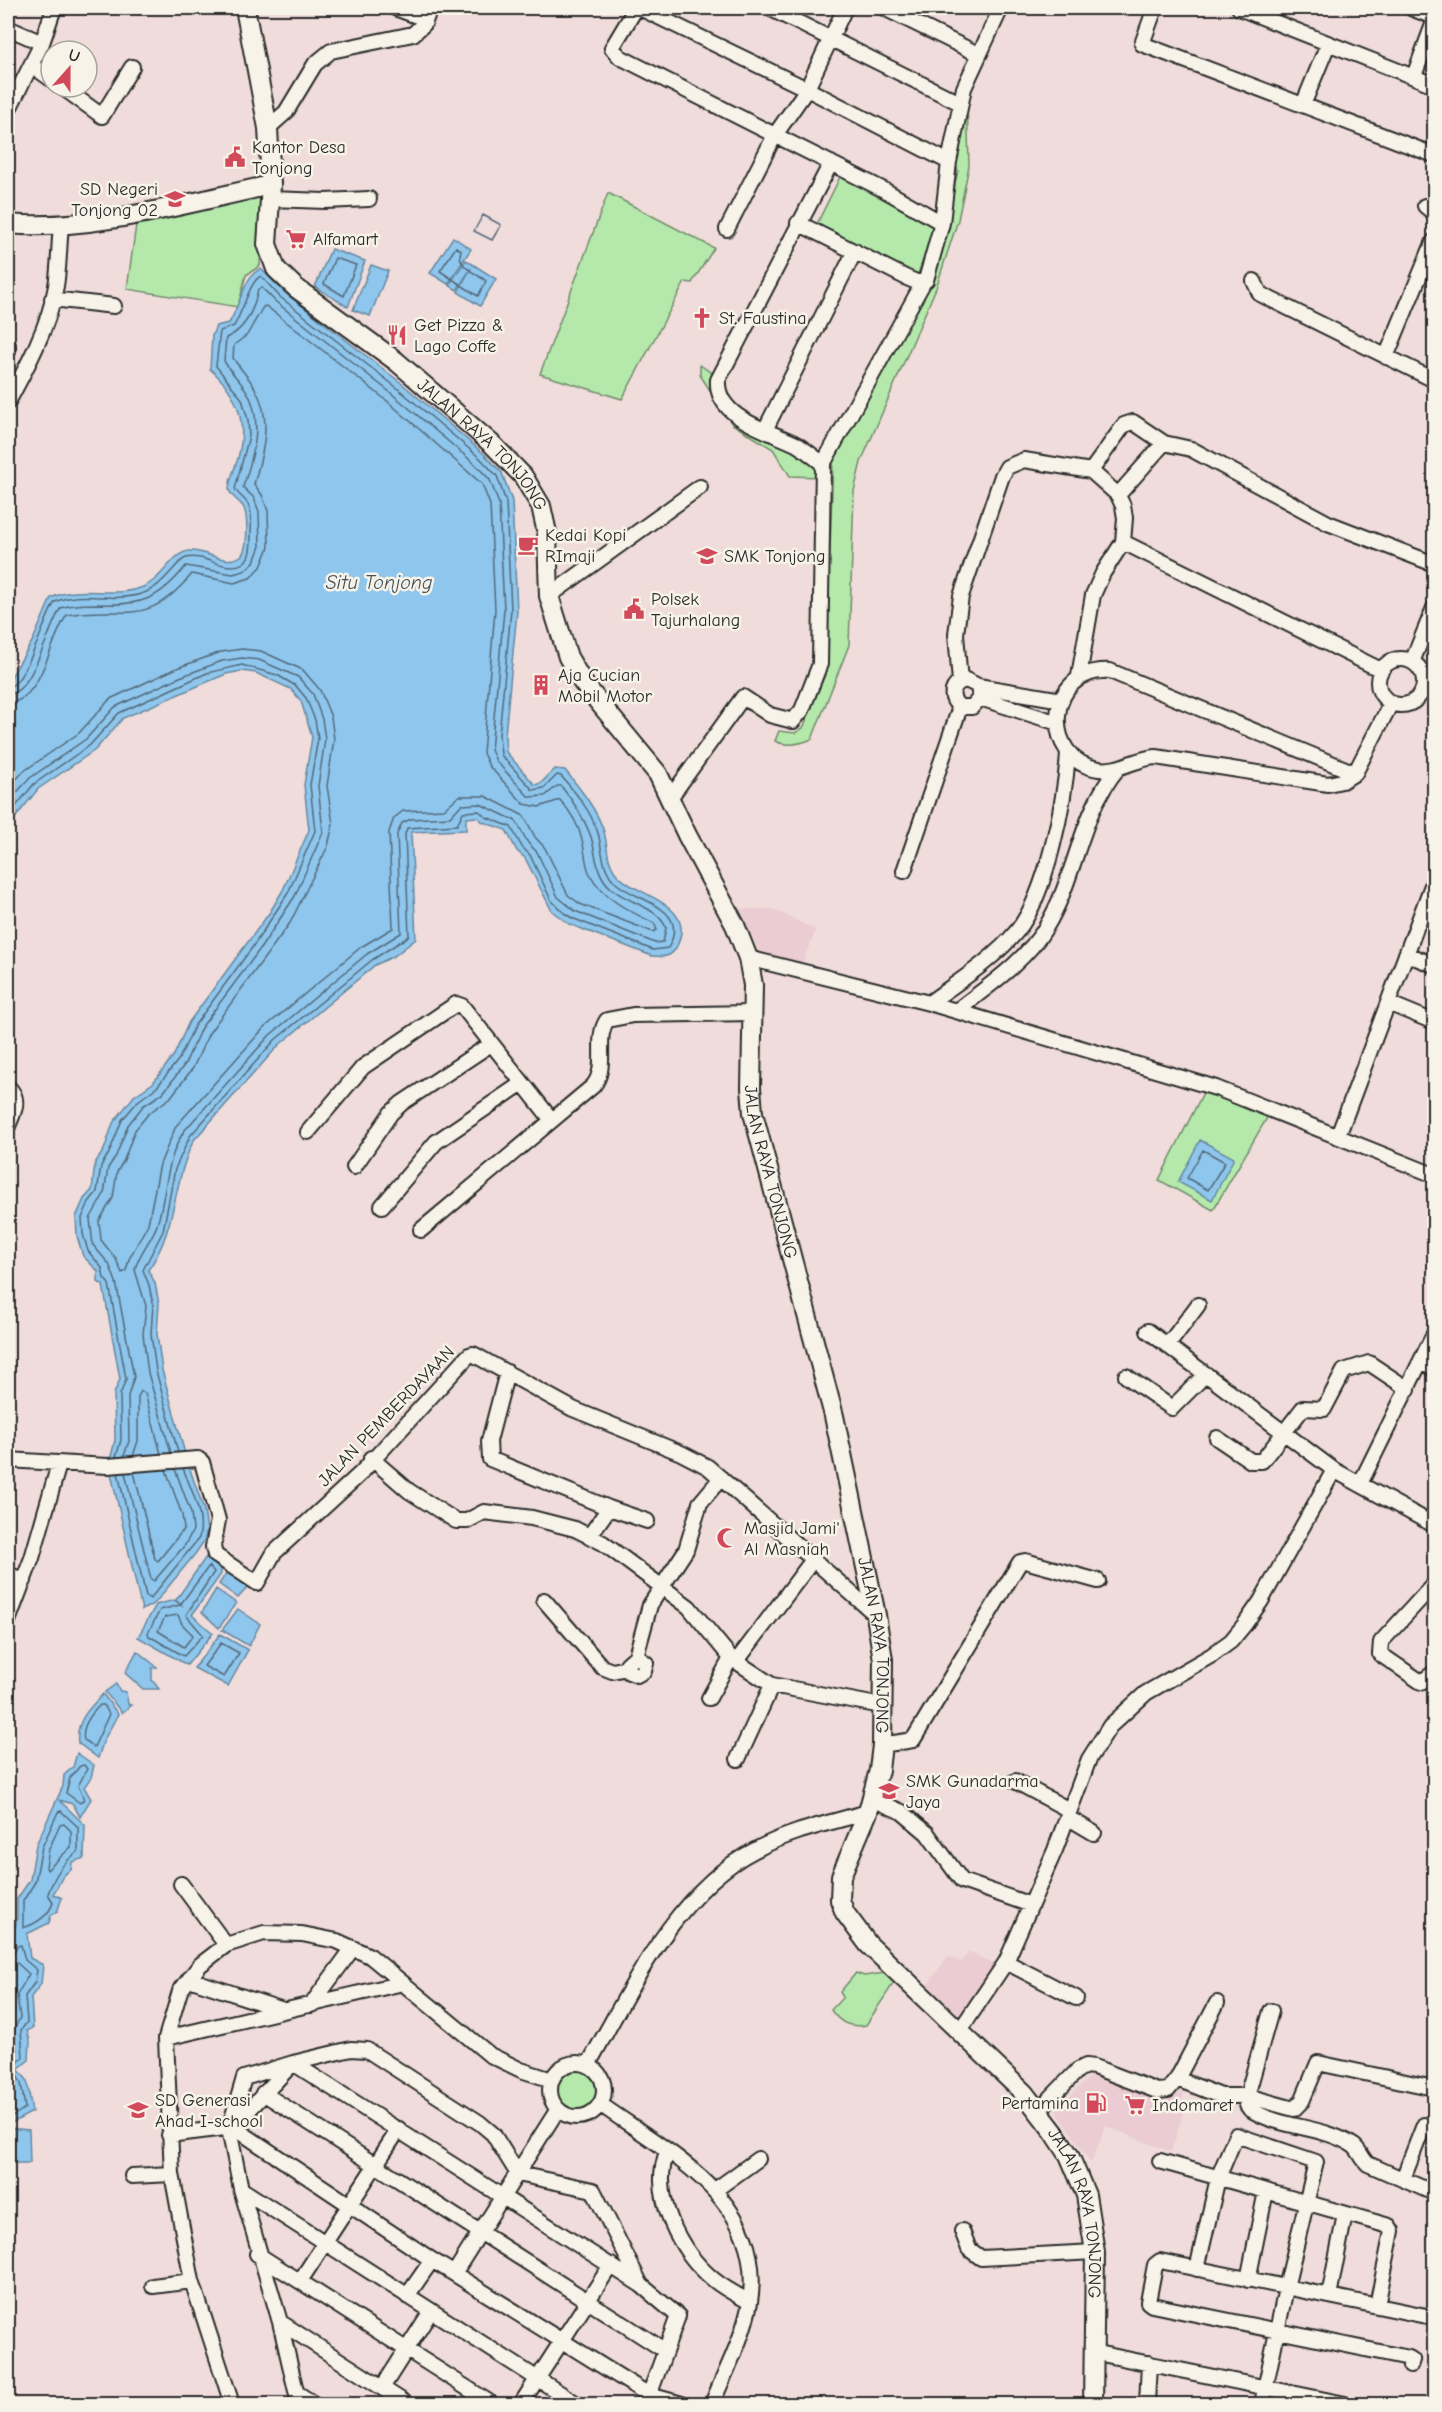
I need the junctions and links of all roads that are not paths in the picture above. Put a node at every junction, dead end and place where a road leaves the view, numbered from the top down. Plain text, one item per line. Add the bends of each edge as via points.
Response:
1 (54, 8) edge
2 (246, 8) edge
3 (395, 8) edge
4 (638, 8) edge
5 (769, 8) edge
6 (845, 8) edge
7 (884, 8) edge
8 (999, 8) edge
9 (1152, 8) edge
10 (1239, 8) edge
11 (1411, 8) edge
12 (427, 13) edge
13 (1434, 17) edge
14 (1434, 22) edge
15 (8, 28) edge
16 (43, 39) edge
17 (829, 39) junction
18 (39, 42) edge
19 (1328, 44) junction
20 (39, 49) edge
21 (978, 54) junction
22 (31, 64) junction
23 (132, 67) dead end
24 (39, 70) edge
25 (1414, 76) junction
26 (1434, 85) edge
27 (807, 88) junction
28 (79, 99) edge
29 (960, 103) junction
30 (1303, 105) junction
31 (8, 111) edge
32 (268, 128) junction
33 (776, 135) junction
34 (1434, 155) edge
35 (949, 162) junction
36 (831, 163) junction
37 (271, 192) junction
38 (369, 199) dead end
39 (798, 223) junction
40 (942, 223) junction
41 (8, 224) edge
42 (61, 225) junction
43 (727, 230) dead end
44 (1434, 241) edge
45 (855, 250) junction
46 (1254, 281) dead end
47 (923, 283) junction
48 (52, 300) junction
49 (114, 306) dead end
50 (8, 345) edge
51 (8, 351) edge
52 (1386, 357) junction
53 (1434, 380) edge
54 (8, 402) edge
55 (765, 430) junction
56 (1164, 443) junction
57 (823, 464) junction
58 (1091, 471) junction
59 (700, 487) dead end
60 (1118, 495) junction
61 (1123, 542) junction
62 (1434, 564) edge
63 (549, 596) junction
64 (1434, 608) edge
65 (1412, 662) junction
66 (1381, 670) junction
67 (1079, 676) junction
68 (960, 682) junction
69 (1429, 688) edge
70 (979, 692) junction
71 (1062, 700) junction
72 (1391, 703) junction
73 (960, 707) junction
74 (1058, 723) junction
75 (1068, 753) junction
76 (1118, 768) junction
77 (1355, 773) junction
78 (670, 798) junction
79 (904, 871) dead end
80 (1434, 880) edge
81 (1429, 910) edge
82 (1407, 954) junction
83 (748, 958) junction
84 (1434, 965) edge
85 (928, 1003) junction
86 (1388, 1003) junction
87 (956, 1011) junction
88 (754, 1013) junction
89 (1434, 1022) edge
90 (491, 1044) junction
91 (521, 1084) junction
92 (8, 1087) edge
93 (551, 1119) junction
94 (8, 1126) edge
95 (308, 1132) dead end
96 (1338, 1136) junction
97 (354, 1167) dead end
98 (1434, 1175) edge
99 (382, 1206) dead end
100 (421, 1230) dead end
101 (1198, 1305) dead end
102 (1148, 1330) dead end
103 (1434, 1334) edge
104 (1168, 1345) junction
105 (1422, 1360) junction
106 (1434, 1369) edge
107 (507, 1372) junction
108 (1206, 1374) junction
109 (1126, 1376) dead end
110 (1408, 1389) junction
111 (1284, 1432) junction
112 (1217, 1438) dead end
113 (371, 1458) junction
114 (8, 1460) edge
115 (58, 1464) junction
116 (1334, 1470) junction
117 (721, 1478) junction
118 (1360, 1484) junction
119 (609, 1508) junction
120 (647, 1521) dead end
121 (1434, 1526) edge
122 (590, 1536) junction
123 (812, 1562) junction
124 (8, 1574) edge
125 (24, 1581) junction
126 (1098, 1581) dead end
127 (1434, 1584) edge
128 (663, 1585) junction
129 (544, 1599) dead end
130 (876, 1615) junction
131 (8, 1622) edge
132 (734, 1660) junction
133 (1434, 1673) edge
134 (772, 1685) junction
135 (709, 1698) dead end
136 (882, 1706) junction
137 (882, 1745) junction
138 (738, 1759) dead end
139 (1014, 1781) dead end
140 (870, 1805) junction
141 (1068, 1814) junction
142 (1094, 1833) dead end
143 (181, 1884) dead end
144 (1031, 1905) junction
145 (226, 1945) junction
146 (353, 1948) junction
147 (1006, 1962) junction
148 (189, 1979) junction
149 (403, 1983) junction
150 (1076, 1998) dead end
151 (1217, 2003) dead end
152 (310, 2004) junction
153 (285, 2010) junction
154 (1271, 2011) dead end
155 (959, 2032) junction
156 (166, 2038) junction
157 (293, 2063) junction
158 (588, 2065) junction
159 (1177, 2079) junction
160 (552, 2080) junction
161 (1434, 2088) edge
162 (262, 2093) junction
163 (1247, 2096) junction
164 (600, 2104) junction
165 (558, 2109) junction
166 (1039, 2110) junction
167 (1424, 2125) dead end
168 (231, 2128) junction
169 (399, 2129) junction
170 (169, 2135) junction
171 (666, 2152) junction
172 (758, 2158) dead end
173 (1160, 2161) dead end
174 (375, 2165) junction
175 (172, 2174) junction
176 (518, 2174) junction
177 (132, 2176) dead end
178 (1218, 2178) junction
179 (1403, 2179) junction
180 (241, 2189) junction
181 (715, 2190) junction
182 (1266, 2191) junction
183 (1434, 2193) edge
184 (504, 2196) junction
185 (1308, 2202) junction
186 (349, 2205) junction
187 (1346, 2214) junction
188 (962, 2231) dead end
189 (481, 2233) junction
190 (325, 2243) junction
191 (1095, 2253) junction
192 (257, 2254) junction
193 (432, 2260) junction
194 (611, 2265) junction
195 (1197, 2269) junction
196 (455, 2272) junction
197 (1248, 2280) junction
198 (192, 2281) junction
199 (300, 2281) junction
200 (641, 2284) junction
201 (153, 2286) dead end
202 (1286, 2288) junction
203 (406, 2296) junction
204 (1329, 2296) junction
205 (588, 2301) junction
206 (750, 2302) junction
207 (1377, 2306) junction
208 (431, 2311) junction
209 (1426, 2316) dead end
210 (280, 2322) junction
211 (1277, 2330) junction
212 (562, 2340) junction
213 (406, 2349) junction
214 (664, 2350) junction
215 (1092, 2352) junction
216 (1149, 2363) junction
217 (1410, 2366) dead end
218 (537, 2379) junction
219 (1266, 2387) junction
220 (382, 2388) junction
221 (298, 2399) edge
222 (647, 2400) edge
223 (232, 2404) edge
224 (314, 2404) edge
225 (407, 2404) edge
226 (492, 2404) edge
227 (521, 2404) edge
228 (577, 2404) edge
229 (682, 2404) edge
230 (712, 2404) edge
231 (1093, 2404) edge
232 (1147, 2404) edge
233 (1262, 2404) edge
234 (1346, 2404) edge

1 - 16 street
2 - 32 main road, JALAN RAYA TONJONG
3 - 12 street
4 - 27 street
4 - 33 street via 615,39 614,53
5 - 17 street
6 - 17 street
7 - 21 street
8 - 21 street
9 - 30 street via 1142,44
10 - 19 street
11 - 13 street
12 - 32 street via 420,30 413,34 331,51 321,57 286,112
14 - 25 street
15 - 18 street
17 - 27 street
17 - 29 street
19 - 25 street
19 - 30 street
20 - 22 street
21 - 29 street
22 - 24 street
22 - 31 street
23 - 28 street via 102,116
25 - 26 street
27 - 33 street
27 - 35 street
29 - 35 street
30 - 34 street
32 - 37 main road, JALAN RAYA TONJONG
33 - 36 street
33 - 43 street
35 - 40 street
36 - 39 street
36 - 40 street
37 - 38 street via 325,201
37 - 42 main road
37 - 63 main road, JALAN RAYA TONJONG via 267,244 276,269 396,361 523,476 541,506 547,533
39 - 45 street
39 - 55 street via 718,380 722,401
40 - 47 street
41 - 42 main road
42 - 48 street
44 - 52 street
45 - 47 street
45 - 55 street
46 - 52 street via 1260,294
47 - 57 street
48 - 49 street
48 - 54 street
50 - 51 street
52 - 53 street
55 - 57 street via 806,450
56 - 58 street via 1138,424 1128,422
56 - 60 street
56 - 62 street via 1191,449 1328,523
57 - 78 street via 820,664 802,710 793,721 781,720 743,697
58 - 60 street
58 - 68 street via 1024,460 1008,467 1002,476 961,596 956,634
59 - 63 street
60 - 61 street via 1125,518
61 - 66 street
61 - 67 street via 1093,595
63 - 78 main road, JALAN RAYA TONJONG via 568,657 583,683 658,774
64 - 65 street
65 - 66 street via 1395,660
65 - 69 street
66 - 72 street via 1379,689
67 - 71 street
67 - 77 street via 1099,670 1122,674
68 - 70 street via 966,680
68 - 73 street via 952,691
69 - 72 street via 1408,704
70 - 71 street
70 - 73 street via 972,707
70 - 74 street
71 - 74 street
72 - 77 street
73 - 79 street
74 - 75 street
75 - 76 street via 1095,769
75 - 85 street via 1058,825 1028,914 1007,942
76 - 77 street via 1156,757 1317,784 1335,783
76 - 87 street via 1090,813 1056,910 1037,942
78 - 83 main road, JALAN RAYA TONJONG
80 - 81 street
81 - 82 street
82 - 84 street
82 - 86 street
83 - 85 street
83 - 88 main road, JALAN RAYA TONJONG
85 - 87 street
86 - 89 street
86 - 96 street
87 - 96 street via 1216,1088
88 - 93 street via 633,1015 607,1020 598,1080
88 - 130 main road, JALAN RAYA TONJONG via 753,1113 834,1416
90 - 91 street
90 - 95 street via 462,1006 453,1004 363,1067
90 - 97 street via 402,1103
91 - 93 street
91 - 99 street via 436,1142
92 - 94 street via 15,1095 16,1105
93 - 100 street
96 - 98 street
101 - 104 street
102 - 104 street
103 - 105 street
104 - 108 street
105 - 106 street
105 - 110 street
107 - 113 street, JALAN PEMBERDAYAAN via 469,1355
107 - 117 street, JALAN PEMBERDAYAAN via 573,1409 688,1457
107 - 119 street via 489,1441 490,1459
108 - 109 street via 1172,1408
108 - 111 street
110 - 111 street via 1369,1363 1359,1365 1344,1371 1324,1409 1303,1408
110 - 118 street
111 - 112 street via 1262,1461 1257,1462
111 - 116 street
113 - 115 street, JALAN PEMBERDAYAAN via 360,1474 274,1553 257,1583 215,1555 218,1520 202,1462 196,1458 107,1466
113 - 122 street via 410,1491 456,1521 464,1522 489,1512 532,1518
114 - 115 street, JALAN PEMBERDAYAAN
115 - 125 street
116 - 118 street
116 - 141 street via 1245,1624 1212,1655 1146,1693 1110,1726 1089,1759
117 - 123 street, JALAN PEMBERDAYAAN
117 - 128 street via 700,1503 686,1550
118 - 121 street
119 - 120 street
119 - 122 street
122 - 128 street
123 - 130 street, JALAN PEMBERDAYAAN
123 - 132 street
124 - 125 street
125 - 131 street
126 - 137 street via 1020,1562 913,1740
127 - 133 street via 1379,1648 1380,1654 1421,1682
128 - 129 street via 646,1615 636,1656 644,1659 644,1671 632,1674 627,1668 612,1671 602,1667
128 - 132 street via 699,1617
130 - 136 main road, JALAN RAYA TONJONG via 883,1660
132 - 134 street
132 - 135 street
134 - 136 street
134 - 138 street
136 - 137 main road, JALAN RAYA TONJONG
137 - 140 main road, JALAN RAYA TONJONG
139 - 141 street
140 - 144 street via 902,1812 927,1833 962,1881
140 - 155 main road, JALAN RAYA TONJONG via 841,1876 840,1900 845,1913 868,1944
140 - 158 street via 781,1837 730,1865 707,1885 658,1946
141 - 142 street
141 - 144 street
143 - 145 street
144 - 147 street
145 - 146 street via 245,1937 285,1933 320,1937
145 - 148 street
146 - 149 street via 370,1956
146 - 152 street
147 - 150 street
147 - 155 street
148 - 153 street
148 - 156 street via 174,2006
149 - 152 street
149 - 160 street via 490,2055
151 - 159 street
152 - 153 street
153 - 156 street
154 - 163 street
155 - 166 main road, JALAN RAYA TONJONG
156 - 170 street
157 - 162 street
157 - 168 street via 244,2078
157 - 169 street
157 - 176 street via 351,2049 367,2050 480,2123 493,2134
158 - 160 street via 570,2063
158 - 164 street via 602,2078 604,2096
159 - 163 street via 1221,2096
159 - 166 street via 1167,2090 1156,2091 1086,2066
160 - 165 street via 551,2095
161 - 163 street via 1323,2063 1315,2067 1302,2101 1294,2109
162 - 168 street
162 - 174 street
163 - 179 street via 1247,2105 1256,2114 1355,2146 1368,2164
164 - 165 street via 580,2117
164 - 171 street
165 - 176 street
166 - 191 main road, JALAN RAYA TONJONG via 1080,2178
167 - 179 street
168 - 170 street
168 - 180 street
168 - 186 street
169 - 174 street
169 - 184 street
170 - 175 street
171 - 181 street
171 - 206 street via 666,2202 680,2239 714,2280
172 - 181 street
173 - 178 street
174 - 186 street
174 - 189 street
175 - 177 street
175 - 198 street
176 - 184 street
176 - 200 street via 593,2190
178 - 182 street
178 - 185 street via 1238,2135 1316,2162
178 - 195 street
179 - 183 street
180 - 190 street
180 - 192 street
181 - 206 street via 744,2235 751,2260
182 - 185 street
182 - 197 street
184 - 189 street
184 - 194 street
185 - 187 street
185 - 202 street
186 - 190 street
186 - 193 street
187 - 204 street
187 - 207 street via 1392,2228
188 - 191 street via 969,2249 981,2258
189 - 196 street
189 - 205 street
190 - 199 street
190 - 203 street
191 - 215 main road, JALAN RAYA TONJONG
192 - 199 street
192 - 210 street
193 - 196 street
193 - 203 street
194 - 200 street
194 - 205 street
195 - 197 street
195 - 211 street via 1156,2262 1149,2304
196 - 212 street
197 - 202 street
198 - 201 street
198 - 223 street
199 - 213 street
200 - 214 street via 678,2316
202 - 204 street
202 - 211 street
203 - 208 street
204 - 207 street
205 - 212 street
205 - 214 street
206 - 230 street
207 - 209 street
208 - 213 street
208 - 218 street
210 - 220 street
210 - 221 street
211 - 217 street via 1409,2358
211 - 219 street
212 - 218 street
212 - 222 street
213 - 220 street
213 - 226 street
214 - 222 street
215 - 216 street
215 - 231 main road, JALAN RAYA TONJONG
216 - 219 street
216 - 232 street
218 - 227 street
218 - 228 street
219 - 233 street
219 - 234 street
220 - 225 street
221 - 224 street
222 - 229 street

